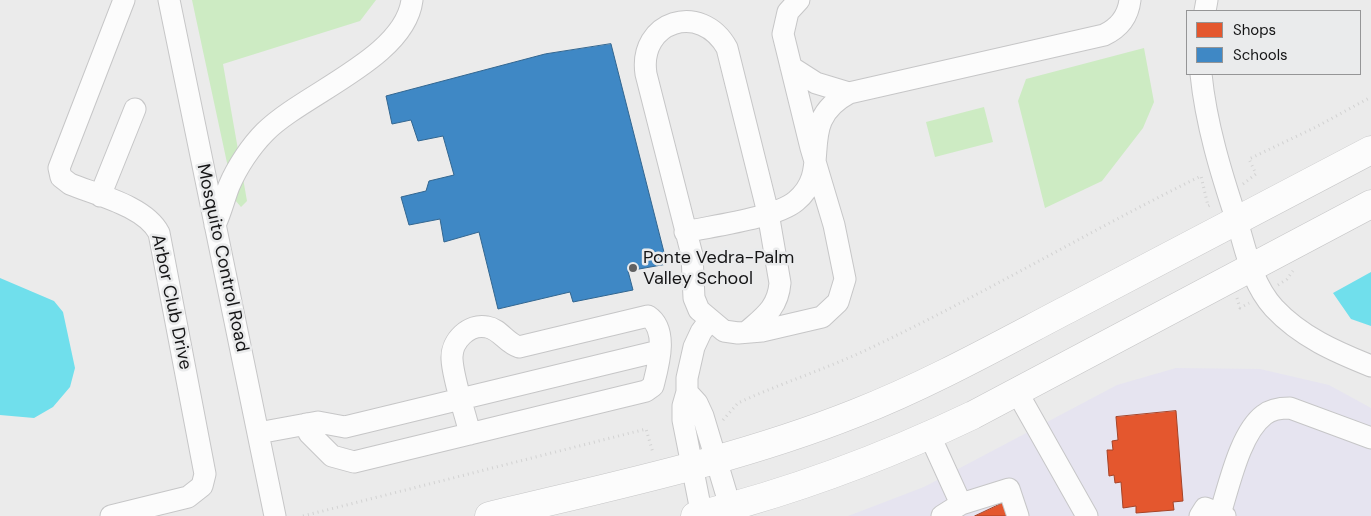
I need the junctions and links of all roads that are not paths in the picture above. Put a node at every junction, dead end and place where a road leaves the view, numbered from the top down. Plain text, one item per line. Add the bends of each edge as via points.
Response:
1 (124, 0) edge
2 (169, 0) edge
3 (412, 0) edge
4 (799, 0) edge
5 (1130, 0) edge
6 (791, 67) junction
7 (1201, 75) edge
8 (849, 94) junction
9 (135, 109) dead end
10 (1371, 150) edge
11 (816, 165) junction
12 (100, 196) junction
13 (1371, 204) edge
14 (768, 213) junction
15 (1236, 221) junction
16 (215, 225) junction
17 (685, 232) junction
18 (1250, 267) junction
19 (710, 321) junction
20 (749, 330) junction
21 (659, 351) junction
22 (1371, 366) edge
23 (687, 392) junction
24 (1017, 392) junction
25 (462, 400) junction
26 (306, 424) junction
27 (258, 432) junction
28 (470, 434) junction
29 (930, 436) junction
30 (1371, 438) edge
31 (698, 456) junction
32 (961, 504) junction
33 (732, 511) edge
34 (1212, 513) edge
35 (111, 516) edge
36 (275, 516) edge
37 (489, 516) edge
38 (699, 516) edge
39 (942, 516) edge
40 (1018, 516) edge
41 (1088, 516) edge

1 - 12 street, Arbor Club Drive via 59,168 62,177 70,184
2 - 16 street, Mosquito Control Road
3 - 16 street via 408,16 379,53 293,109 264,133 230,183
4 - 6 street via 788,12 783,34
5 - 8 street via 1122,22 1104,35
6 - 8 street via 816,83
6 - 11 street
7 - 15 street via 1215,148
8 - 11 street via 832,104 819,122
9 - 12 street
10 - 15 main road
11 - 14 street via 804,193 786,207
11 - 20 street via 834,225 845,279 842,295 828,313 815,321 762,331
12 - 35 street, Arbor Club Drive via 146,217 159,234 204,474 202,486 188,497
13 - 18 main road
14 - 17 street
14 - 17 street via 727,48 706,25 676,23 657,34 646,53 645,64
14 - 20 street via 779,294 768,314
15 - 18 street
15 - 31 main road via 909,390 801,433
16 - 27 street, Mosquito Control Road
17 - 19 street via 692,255 694,298 698,310
18 - 22 street via 1273,306 1287,320 1329,349
18 - 24 main road
19 - 20 street via 724,332
19 - 23 street via 700,332 694,347
21 - 25 street
21 - 25 street via 659,335 654,320 648,316 519,346 512,345 489,327 473,328 456,342 452,358
21 - 28 street via 653,386 646,391
23 - 31 street via 683,413
23 - 31 street via 697,402 708,433
24 - 29 main road
24 - 41 street
25 - 26 street via 344,427 318,422
25 - 28 street
26 - 27 street
26 - 28 street via 309,433 332,456 346,462
27 - 36 street, Mosquito Control Road
29 - 32 street
29 - 33 main road
30 - 34 street via 1290,408 1277,408 1265,413 1255,422
31 - 33 street
31 - 37 main road
31 - 38 street
32 - 39 street
32 - 40 street via 1009,489
33 - 38 main road

